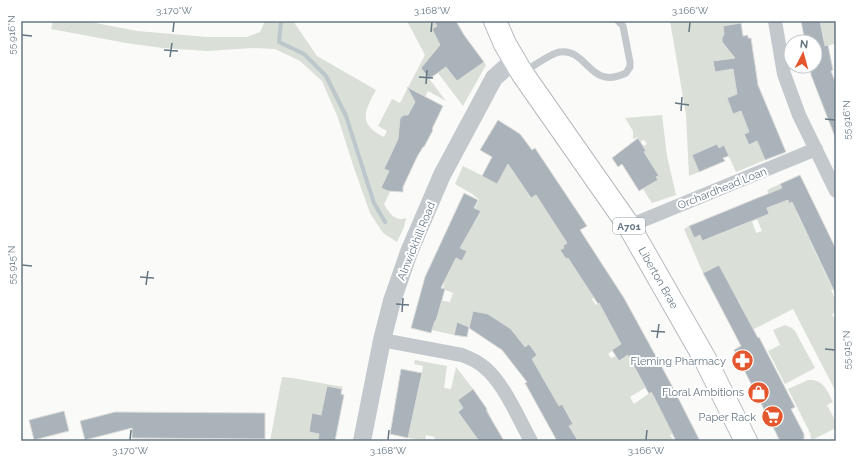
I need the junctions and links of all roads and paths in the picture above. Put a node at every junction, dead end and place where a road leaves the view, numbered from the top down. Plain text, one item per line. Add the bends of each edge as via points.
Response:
1 (495, 21) edge
2 (618, 21) edge
3 (775, 21) edge
4 (518, 66) junction
5 (816, 149) junction
6 (836, 191) edge
7 (629, 226) junction
8 (382, 340) junction
9 (362, 441) edge
10 (531, 441) edge
11 (746, 441) edge

1 - 4 main road, Liberton Brae / A701
2 - 4 lane via 622,26 630,62 626,73 613,78 598,75 574,54 560,52 546,59
3 - 5 street via 784,74 799,115
4 - 7 main road, Liberton Brae / A701
4 - 8 street, Alnwickhill Road via 494,78 442,176 409,252
5 - 6 street
5 - 7 street, Orchardhead Loan
7 - 11 main road, Liberton Brae / A701 via 705,359
8 - 9 street, Alnwickhill Road
8 - 10 street via 462,355 484,366 500,384

